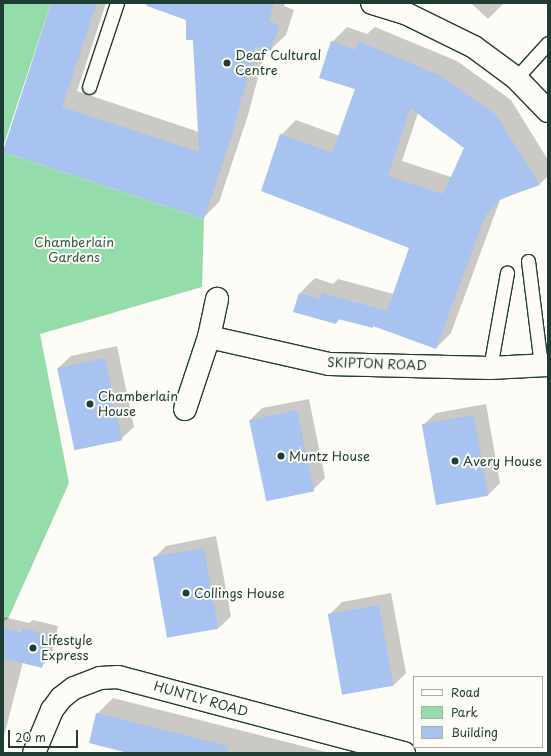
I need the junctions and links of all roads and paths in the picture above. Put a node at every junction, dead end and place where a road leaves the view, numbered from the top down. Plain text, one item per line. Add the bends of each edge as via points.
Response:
1 (117, 3) edge
2 (372, 3) edge
3 (548, 43) edge
4 (516, 78) junction
5 (89, 87) dead end
6 (548, 111) edge
7 (528, 261) dead end
8 (506, 274) dead end
9 (217, 299) dead end
10 (209, 337) junction
11 (544, 365) edge
12 (490, 368) junction
13 (186, 409) dead end
14 (34, 753) edge
15 (404, 753) edge

1 - 5 lane
2 - 4 street via 405,13 474,47
3 - 4 lane
4 - 6 street
7 - 11 lane
8 - 12 lane
9 - 10 street
10 - 12 street, SKIPTON ROAD via 329,364
10 - 13 street
11 - 12 street, SKIPTON ROAD
14 - 15 street, HUNTLY ROAD via 52,710 61,698 74,688 100,678 118,677

